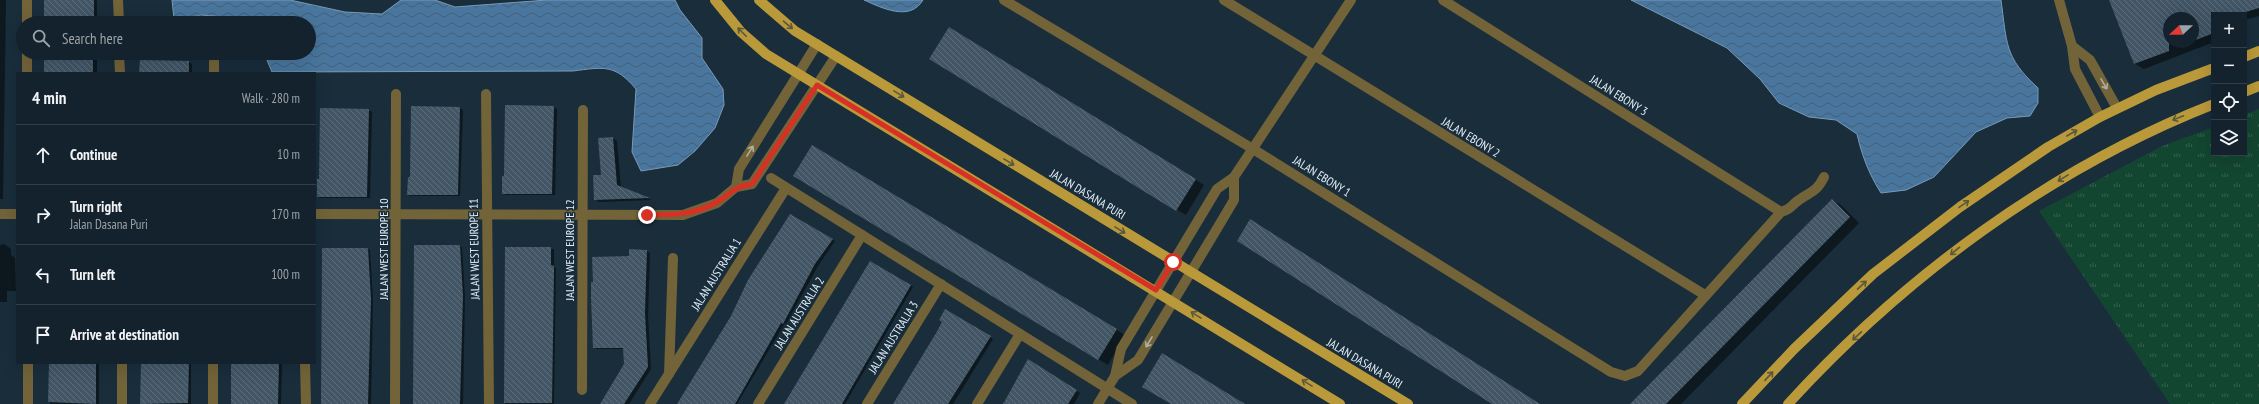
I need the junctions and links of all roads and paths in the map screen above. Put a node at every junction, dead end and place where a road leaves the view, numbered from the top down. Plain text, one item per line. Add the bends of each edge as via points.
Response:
1 (27, 0) edge
2 (118, 0) edge
3 (715, 0) edge
4 (759, 0) edge
5 (1004, 0) edge
6 (1224, 0) edge
7 (1351, 0) edge
8 (1443, 0) edge
9 (2059, 0) edge
10 (27, 16) edge
11 (119, 16) edge
12 (817, 44) junction
13 (2072, 46) junction
14 (2259, 51) edge
15 (836, 56) junction
16 (2247, 56) edge
17 (1314, 57) junction
18 (27, 60) edge
19 (119, 60) edge
20 (214, 61) dead end
21 (2211, 69) edge
22 (27, 72) edge
23 (120, 72) edge
24 (214, 72) edge
25 (798, 73) junction
26 (817, 85) junction
27 (2259, 86) edge
28 (2247, 91) edge
29 (396, 94) dead end
30 (486, 94) dead end
31 (2211, 105) edge
32 (2117, 108) junction
33 (583, 110) dead end
34 (2100, 117) junction
35 (1253, 149) junction
36 (1234, 177) junction
37 (1824, 177) dead end
38 (771, 178) dead end
39 (736, 187) junction
40 (786, 188) junction
41 (1781, 212) junction
42 (0, 214) edge
43 (16, 214) edge
44 (316, 214) edge
45 (396, 214) junction
46 (487, 214) junction
47 (582, 214) junction
48 (862, 235) junction
49 (673, 258) dead end
50 (1173, 262) junction
51 (1190, 273) junction
52 (941, 284) junction
53 (1156, 290) junction
54 (1705, 295) junction
55 (1174, 301) junction
56 (1020, 334) junction
57 (28, 364) edge
58 (122, 364) edge
59 (213, 364) edge
60 (305, 364) edge
61 (669, 374) junction
62 (1115, 376) junction
63 (1108, 388) junction
64 (582, 390) dead end
65 (28, 404) edge
66 (122, 404) edge
67 (213, 404) edge
68 (306, 404) edge
69 (395, 404) edge
70 (489, 404) edge
71 (650, 404) edge
72 (758, 404) edge
73 (867, 404) edge
74 (977, 404) edge
75 (1098, 404) edge
76 (1132, 404) edge
77 (1340, 404) edge
78 (1408, 404) edge
79 (1742, 404) edge
80 (1788, 404) edge

1 - 10 street
2 - 11 street
25 -> 3 main road via 766,54 746,36
4 -> 12 main road, JALAN DASANA PURI via 795,31
5 - 35 street, JALAN EBONY 1
6 - 17 street, JALAN EBONY 2
7 - 17 street
8 - 41 street, JALAN EBONY 3
9 - 13 street
12 - 15 main road, JALAN DASANA PURI
12 - 25 street
13 -> 32 street via 2090,60
13 - 34 street via 2075,70
14 - 16 main road
15 - 26 street
15 -> 50 main road, JALAN DASANA PURI
17 - 35 street
17 - 54 street, JALAN EBONY 2
18 - 22 street
19 - 23 street
20 - 24 street
21 - 32 main road
25 - 26 main road
39 -> 25 street via 739,169
26 - 39 street via 752,184
26 - 53 main road
27 - 28 main road
29 - 45 street, JALAN WEST EUROPE 10
30 - 46 street, JALAN WEST EUROPE 11
31 -> 80 main road via 2172,120 2062,178 1974,236 1893,302
32 - 34 main road
33 - 47 street, JALAN WEST EUROPE 12
79 -> 34 main road via 1873,274 1960,207 2048,147
35 - 36 street
35 - 54 street, JALAN EBONY 1 via 1611,372 1625,376 1638,371
36 - 50 street via 1217,189
36 - 51 street via 1234,200
37 - 41 street via 1814,192 1799,200 1790,210
38 - 40 street
39 - 47 street via 716,203 683,215
40 - 48 street
40 - 61 street, JALAN AUSTRALIA 1
41 - 54 street
42 - 43 street
44 - 45 street
45 - 46 street
45 - 69 street, JALAN WEST EUROPE 10
46 - 47 street
46 - 70 street, JALAN WEST EUROPE 11
47 - 64 street, JALAN WEST EUROPE 12
48 - 52 street
48 - 72 street, JALAN AUSTRALIA 2
49 - 61 street, JALAN AUSTRALIA 1
50 - 51 main road, JALAN DASANA PURI
50 - 53 street
51 - 55 street
51 - 78 main road, JALAN DASANA PURI
52 - 56 street
52 - 73 street, JALAN AUSTRALIA 3
53 - 55 main road
53 - 62 street via 1121,349
55 -> 62 street via 1138,360
77 -> 55 main road
56 - 63 street
56 - 74 street
57 - 65 street
58 - 66 street
59 - 67 street
60 - 68 street
61 - 71 street, JALAN AUSTRALIA 1
62 - 63 street
63 - 75 street
63 - 76 street

